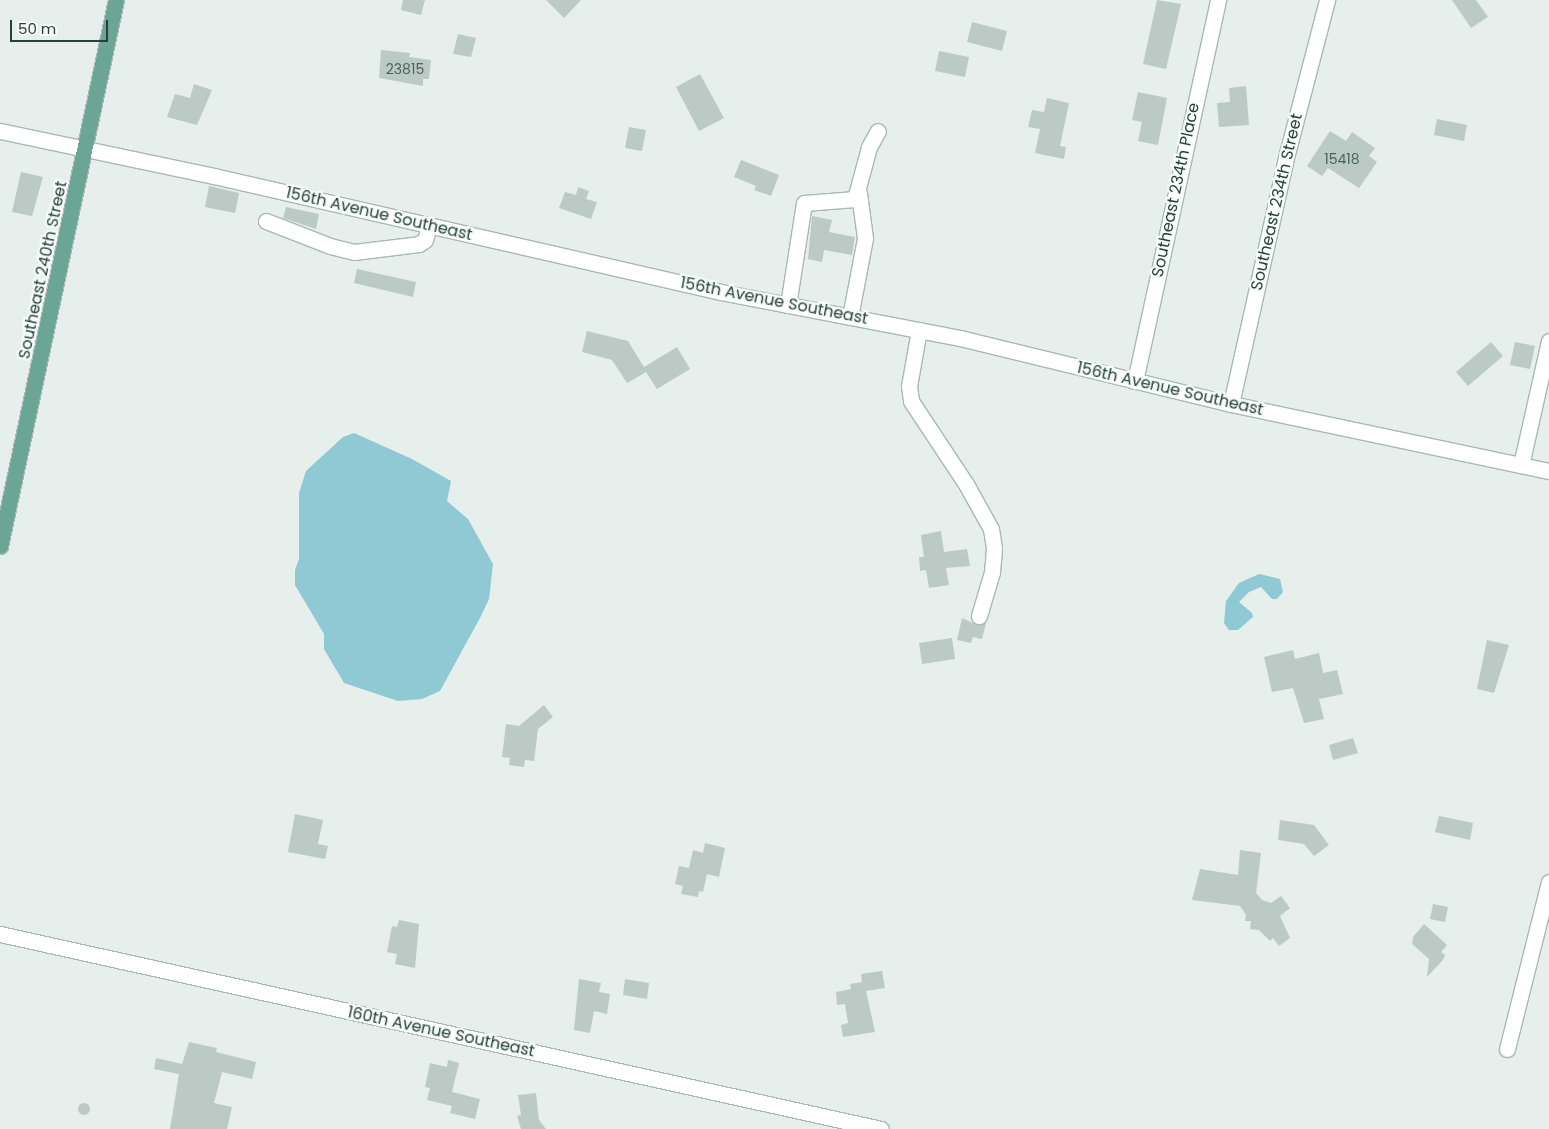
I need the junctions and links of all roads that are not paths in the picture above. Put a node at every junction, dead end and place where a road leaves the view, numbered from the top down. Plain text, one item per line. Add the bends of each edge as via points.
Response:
1 (116, 0) edge
2 (1218, 0) edge
3 (1326, 0) edge
4 (0, 131) edge
5 (878, 131) dead end
6 (86, 150) junction
7 (858, 193) junction
8 (266, 221) dead end
9 (430, 226) junction
10 (788, 305) junction
11 (850, 317) junction
12 (918, 330) junction
13 (1549, 341) edge
14 (1135, 381) junction
15 (1231, 404) junction
16 (1521, 465) junction
17 (1549, 472) edge
18 (0, 546) edge
19 (979, 616) dead end
20 (1549, 882) edge
21 (0, 934) edge
22 (1507, 1049) dead end
23 (882, 1129) edge

1 - 6 main road, Southeast 240th Street
2 - 14 street, Southeast 234th Place
3 - 15 street, Southeast 234th Street via 1288,150
4 - 6 street, 156th Avenue Southeast
5 - 7 street via 869,147
6 - 9 street, 156th Avenue Southeast
6 - 18 main road, Southeast 240th Street
7 - 10 street via 855,199 804,203
7 - 11 street via 865,238
8 - 9 street via 354,252 419,244 425,240
9 - 10 street, 156th Avenue Southeast
10 - 11 street, 156th Avenue Southeast
11 - 12 street, 156th Avenue Southeast
12 - 14 street, 156th Avenue Southeast
12 - 19 street via 909,386 910,401 966,484 991,529 994,549 992,572
13 - 16 street
14 - 15 street, 156th Avenue Southeast
15 - 16 street, 156th Avenue Southeast
16 - 17 street, 156th Avenue Southeast
20 - 22 street
21 - 23 street, 160th Avenue Southeast

